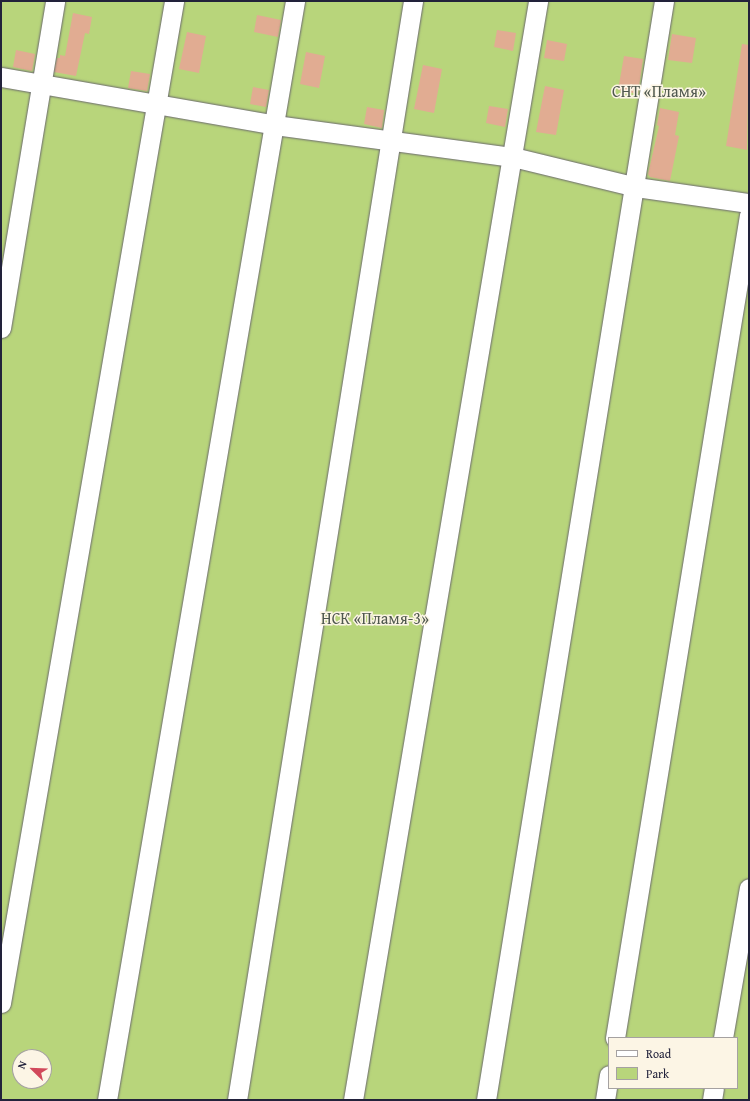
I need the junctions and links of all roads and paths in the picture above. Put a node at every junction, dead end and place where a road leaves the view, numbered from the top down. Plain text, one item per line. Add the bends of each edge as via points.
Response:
1 (55, 1) edge
2 (174, 1) edge
3 (295, 1) edge
4 (414, 1) edge
5 (538, 1) edge
6 (664, 1) edge
7 (1, 77) edge
8 (42, 85) junction
9 (157, 105) junction
10 (275, 125) junction
11 (392, 139) junction
12 (513, 157) junction
13 (636, 187) junction
14 (749, 203) edge
15 (749, 215) edge
16 (1, 328) edge
17 (749, 888) edge
18 (1, 1003) edge
19 (615, 1037) edge
20 (723, 1037) edge
21 (608, 1081) edge
22 (714, 1089) edge
23 (107, 1100) edge
24 (237, 1100) edge
25 (353, 1100) edge
26 (486, 1100) edge
27 (605, 1100) edge
28 (712, 1100) edge

1 - 8 street
2 - 9 street
3 - 10 street
4 - 11 street
5 - 12 street
6 - 13 street
7 - 8 street
8 - 9 street
8 - 16 street
9 - 10 street
9 - 18 street
10 - 11 street
10 - 23 street
11 - 12 street
11 - 24 street
12 - 13 street
12 - 25 street
13 - 14 street
13 - 26 street
15 - 19 street
17 - 20 street
21 - 27 street
22 - 28 street

